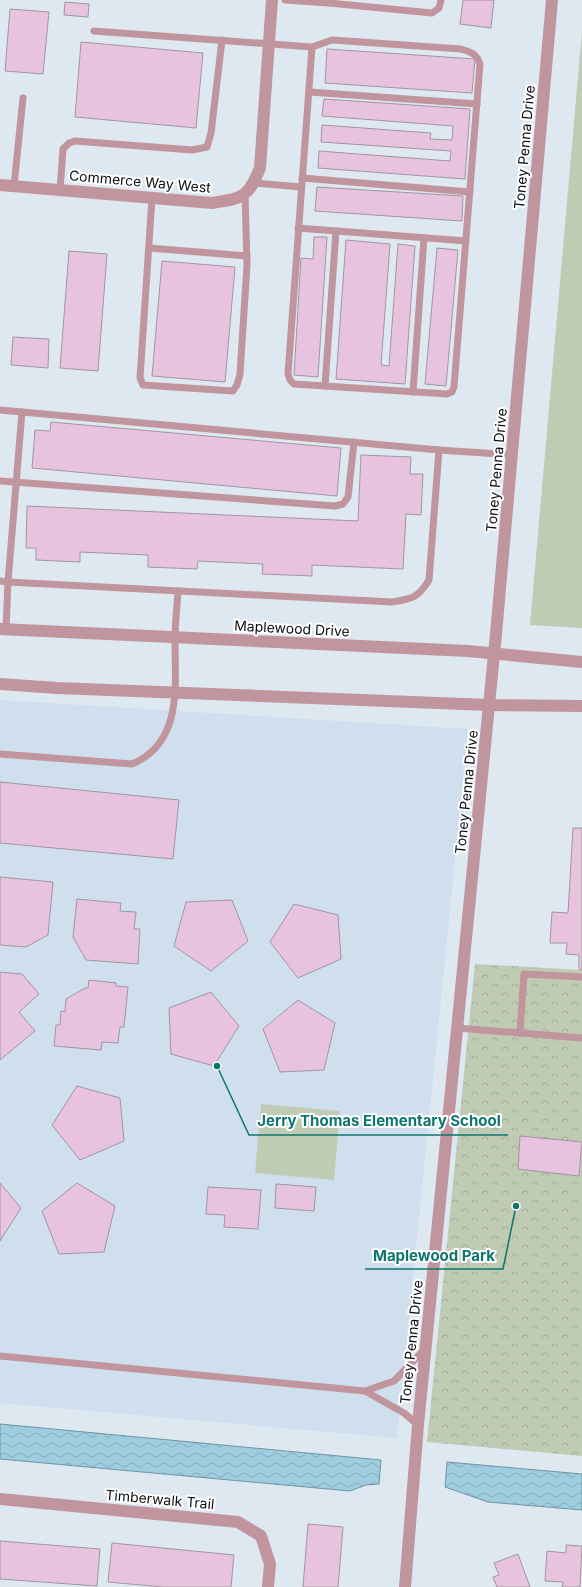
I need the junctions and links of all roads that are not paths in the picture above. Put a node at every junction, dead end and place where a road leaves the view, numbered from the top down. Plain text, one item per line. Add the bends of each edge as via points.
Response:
1 (272, 0) edge
2 (285, 0) edge
3 (441, 0) edge
4 (552, 0) edge
5 (329, 2) edge
6 (94, 30) dead end
7 (222, 40) junction
8 (269, 43) junction
9 (312, 47) junction
10 (308, 92) junction
11 (23, 98) dead end
12 (477, 104) junction
13 (302, 178) junction
14 (254, 183) junction
15 (0, 184) edge
16 (14, 186) junction
17 (301, 187) junction
18 (60, 190) junction
19 (470, 192) junction
20 (245, 194) junction
21 (152, 198) junction
22 (298, 228) junction
23 (336, 231) junction
24 (424, 238) junction
25 (466, 241) junction
26 (149, 248) junction
27 (247, 256) junction
28 (325, 386) junction
29 (413, 392) junction
30 (0, 410) edge
31 (22, 412) junction
32 (354, 442) junction
33 (439, 450) junction
34 (512, 455) junction
35 (0, 481) edge
36 (16, 483) junction
37 (0, 581) edge
38 (8, 582) junction
39 (178, 591) junction
40 (3, 629) edge
41 (175, 638) junction
42 (494, 653) junction
43 (582, 662) edge
44 (0, 684) edge
45 (176, 693) junction
46 (489, 705) junction
47 (582, 706) edge
48 (0, 754) edge
49 (582, 977) edge
50 (458, 1028) junction
51 (520, 1032) junction
52 (582, 1038) edge
53 (426, 1348) junction
54 (0, 1356) edge
55 (365, 1391) junction
56 (418, 1425) junction
57 (0, 1499) edge
58 (268, 1587) edge
59 (405, 1587) edge

1 - 8 street
2 - 5 lane
3 - 5 lane via 439,8 432,13
4 - 34 street, Toney Penna Drive
6 - 7 lane
7 - 8 lane
7 - 18 lane via 211,133 207,147 192,150 74,141 63,149
8 - 9 lane
8 - 14 street via 260,168
9 - 10 lane
9 - 12 lane via 332,40 472,53 478,57 480,64
10 - 12 lane
10 - 13 lane
11 - 16 lane
12 - 19 lane
13 - 17 lane
13 - 19 lane
14 - 17 lane
14 - 20 street
15 - 16 street, Commerce Way West
16 - 18 street, Commerce Way West
17 - 22 lane
18 - 21 street, Commerce Way West
19 - 25 lane
20 - 21 street, Commerce Way West via 231,200 212,203
20 - 27 lane
21 - 26 lane
22 - 23 lane
22 - 28 lane via 288,374 294,384
23 - 24 lane
23 - 28 lane
24 - 25 lane
24 - 29 lane
25 - 29 lane via 454,387 452,392 447,394
26 - 27 lane
26 - 27 lane via 140,378 143,384 158,386 233,391 240,374
28 - 29 lane
30 - 31 lane
31 - 32 lane
31 - 36 lane
32 - 33 lane
32 - 36 lane via 348,496 343,504 335,506
33 - 34 lane
33 - 39 lane via 429,580 422,593 406,600 392,602
34 - 42 street, Toney Penna Drive
35 - 36 lane
36 - 38 lane
37 - 38 lane
38 - 39 lane
38 - 40 lane
39 - 41 lane
40 - 41 street, Maplewood Drive
41 - 42 street, Maplewood Drive
41 - 45 lane
42 - 43 street, Maplewood Drive
42 - 46 street, Toney Penna Drive
44 - 45 street
45 - 46 street
45 - 48 lane via 166,735 154,751 141,761 132,764
46 - 47 street
46 - 50 street, Toney Penna Drive
49 - 51 lane via 524,974
50 - 51 lane
50 - 53 street, Toney Penna Drive
51 - 52 lane
53 - 55 lane via 394,1381
53 - 56 street, Toney Penna Drive
54 - 55 lane
55 - 56 lane via 404,1413
56 - 59 street, Toney Penna Drive
57 - 58 street, Timberwalk Trail via 238,1522 261,1536 270,1564

